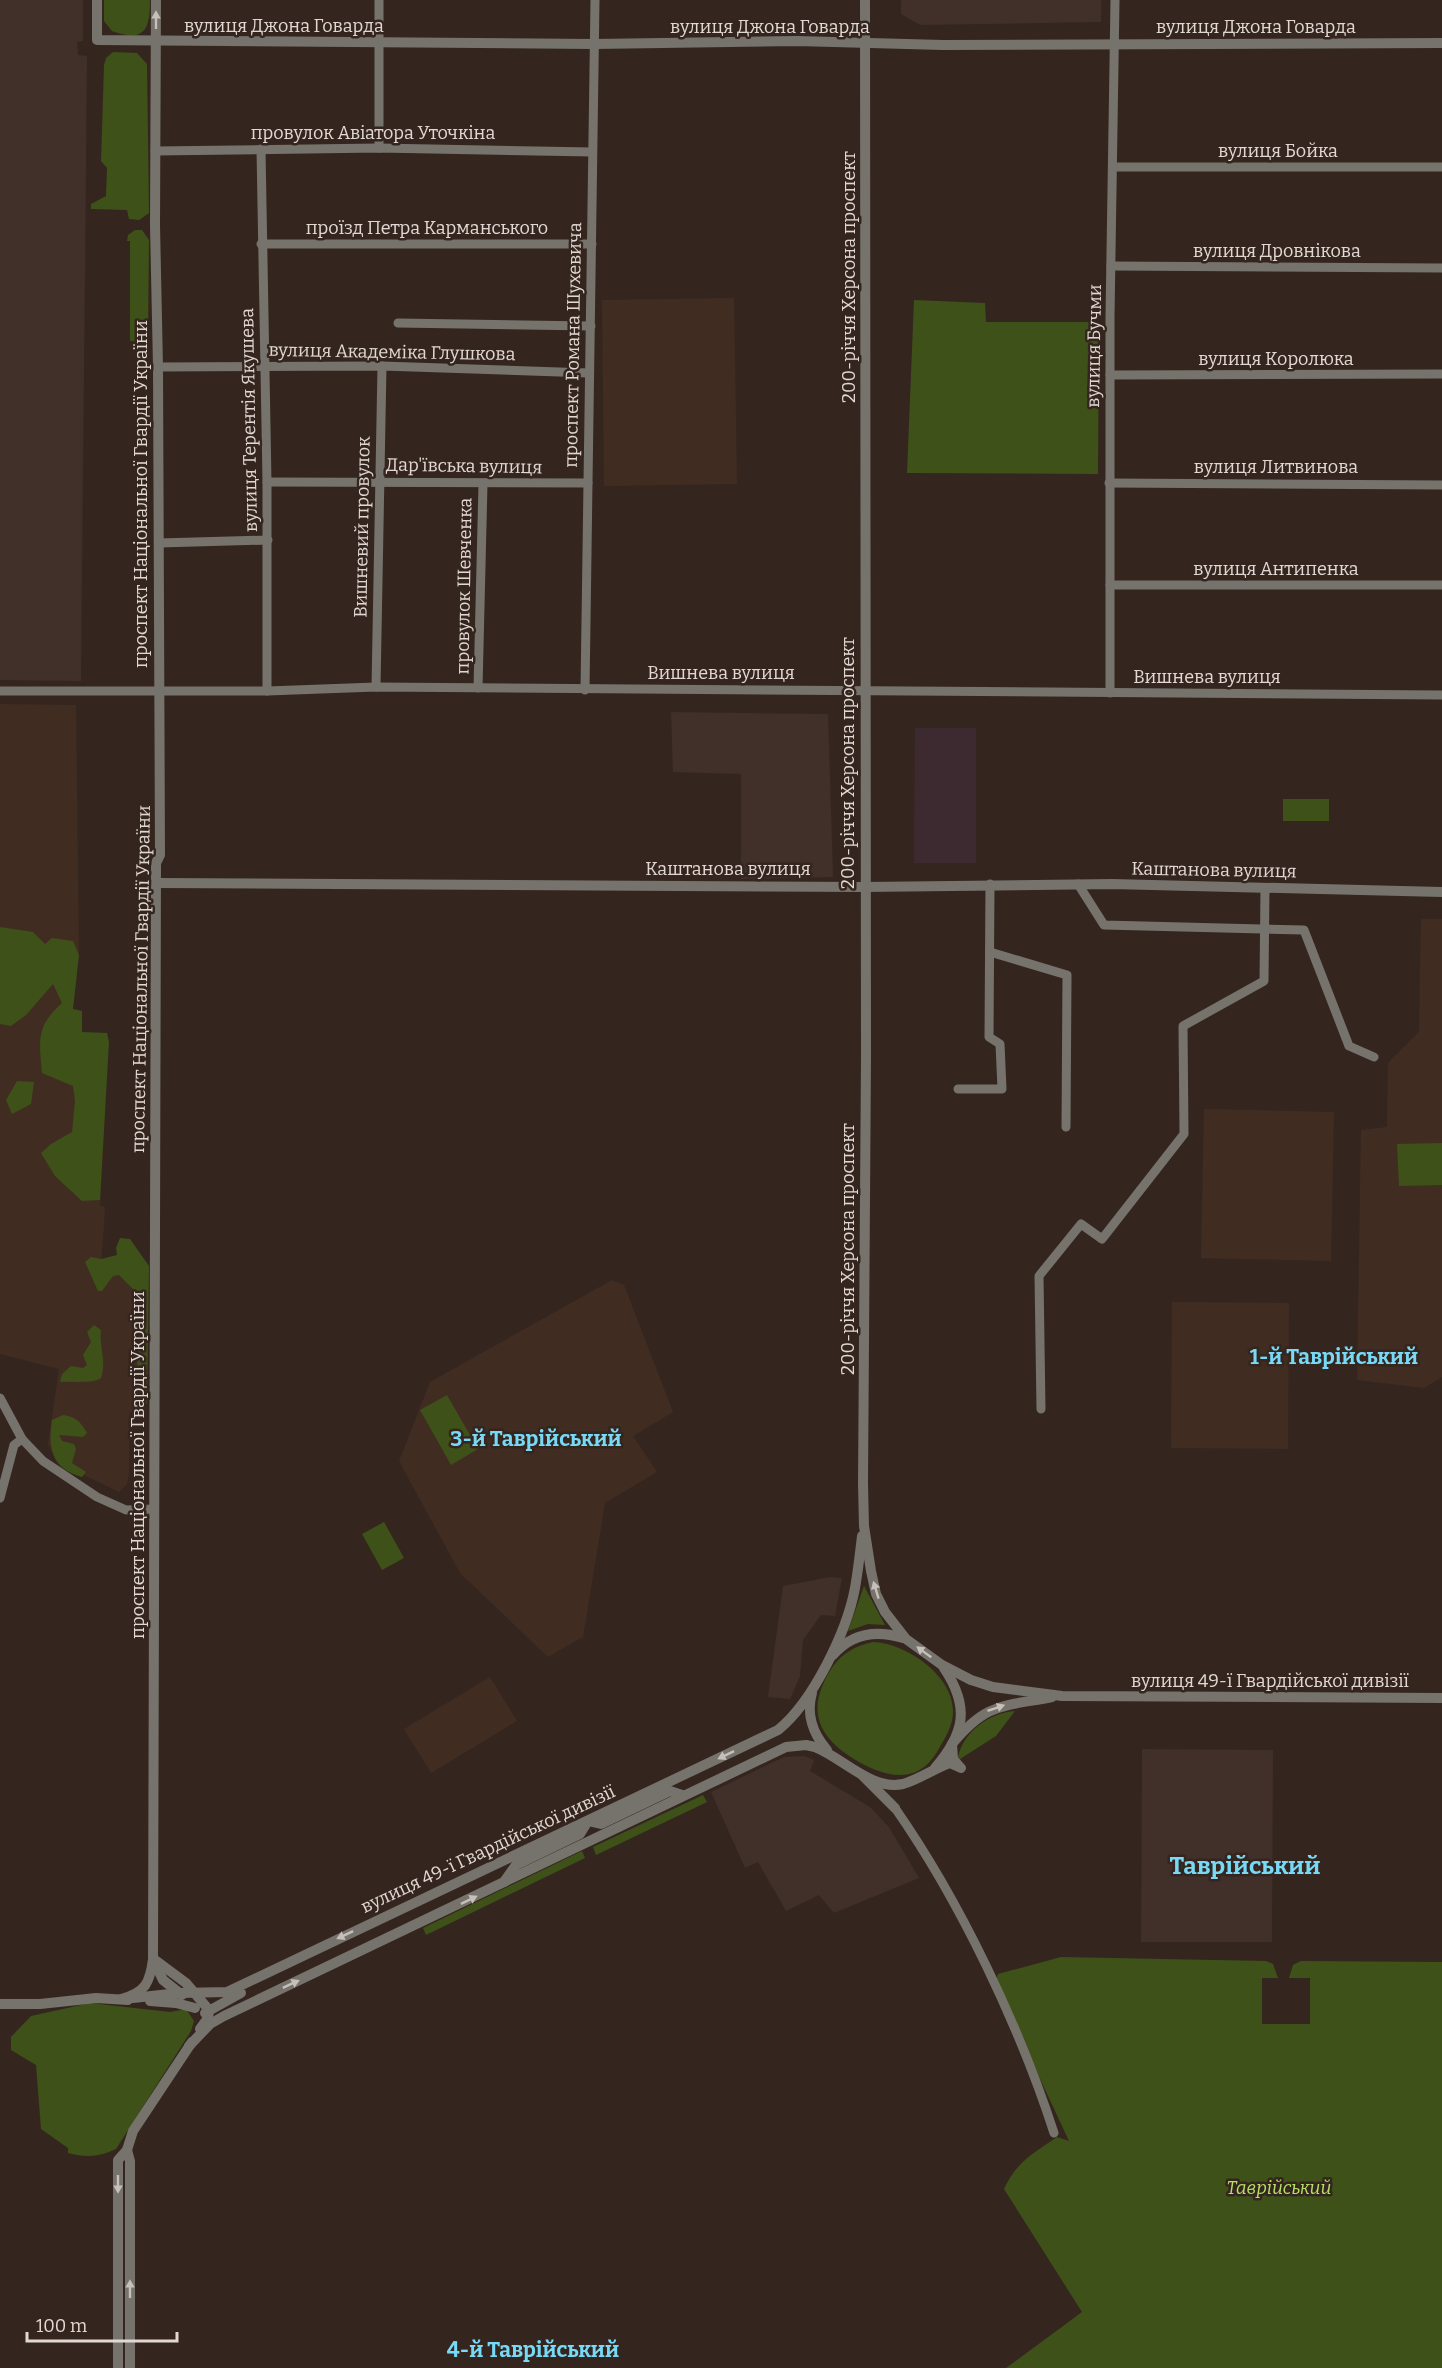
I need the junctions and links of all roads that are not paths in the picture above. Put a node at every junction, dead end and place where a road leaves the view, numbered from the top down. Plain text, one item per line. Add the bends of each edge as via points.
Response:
1 (98, 0) edge
2 (156, 0) edge
3 (379, 0) edge
4 (595, 0) edge
5 (865, 0) edge
6 (1115, 0) edge
7 (156, 41) junction
8 (379, 43) junction
9 (865, 43) junction
10 (594, 44) junction
11 (1114, 44) junction
12 (1442, 44) edge
13 (379, 148) junction
14 (261, 149) junction
15 (154, 151) junction
16 (592, 152) junction
17 (1113, 167) junction
18 (1442, 167) edge
19 (261, 244) junction
20 (592, 244) junction
21 (1112, 266) junction
22 (1442, 268) edge
23 (398, 323) dead end
24 (591, 326) junction
25 (266, 366) junction
26 (382, 366) junction
27 (158, 367) junction
28 (589, 373) junction
29 (1110, 375) junction
30 (1442, 375) edge
31 (267, 482) junction
32 (378, 482) junction
33 (588, 483) junction
34 (1109, 483) junction
35 (483, 484) junction
36 (1442, 485) edge
37 (268, 540) junction
38 (159, 543) junction
39 (1110, 585) junction
40 (1442, 585) edge
41 (376, 687) junction
42 (478, 688) junction
43 (866, 689) junction
44 (159, 690) junction
45 (585, 690) junction
46 (0, 691) edge
47 (267, 691) junction
48 (1110, 693) junction
49 (1442, 695) edge
50 (157, 884) junction
51 (990, 884) junction
52 (1078, 884) junction
53 (864, 887) junction
54 (1265, 888) junction
55 (1442, 892) edge
56 (1265, 929) junction
57 (990, 952) junction
58 (1374, 1057) dead end
59 (958, 1089) dead end
60 (1066, 1127) dead end
61 (0, 1398) edge
62 (1041, 1409) dead end
63 (22, 1439) junction
64 (0, 1498) edge
65 (154, 1509) junction
66 (864, 1526) junction
67 (906, 1639) junction
68 (825, 1664) junction
69 (942, 1665) junction
70 (814, 1684) junction
71 (1062, 1696) junction
72 (1442, 1698) edge
73 (952, 1744) junction
74 (829, 1753) junction
75 (935, 1768) junction
76 (861, 1774) junction
77 (901, 1784) junction
78 (682, 1795) junction
79 (895, 1808) junction
80 (588, 1821) junction
81 (502, 1884) junction
82 (309, 1953) junction
83 (153, 1959) junction
84 (186, 1983) junction
85 (211, 1992) junction
86 (179, 1993) junction
87 (121, 1999) junction
88 (0, 2004) edge
89 (202, 2008) junction
90 (224, 2016) junction
91 (189, 2046) junction
92 (1054, 2133) dead end
93 (127, 2150) junction
94 (117, 2368) edge
95 (130, 2368) edge

1 - 7 street, вулиця Джона Говарда via 97,40
7 -> 2 street, проспект Національної Гвардії України
3 - 8 street
4 - 10 street, проспект Романа Шухевича
5 - 9 street, 200-річчя Херсона проспект
6 - 11 street, вулиця Бучми
7 - 8 street, вулиця Джона Говарда
7 - 15 street, проспект Національної Гвардії України
8 - 10 street, вулиця Джона Говарда
8 - 13 street
9 - 10 street, вулиця Джона Говарда
9 - 11 street, вулиця Джона Говарда
9 - 43 street, 200-річчя Херсона проспект
10 - 16 street, проспект Романа Шухевича
11 - 12 street, вулиця Джона Говарда
11 - 17 street, вулиця Бучми
13 - 14 street, провулок Авіатора Уточкіна
13 - 16 street, провулок Авіатора Уточкіна
14 - 15 street, провулок Авіатора Уточкіна
14 - 19 street, вулиця Терентія Якушева
15 - 27 street, проспект Національної Гвардії України
16 - 20 street, проспект Романа Шухевича
17 - 18 street, вулиця Бойка
17 - 21 street, вулиця Бучми
19 - 20 street, проїзд Петра Карманського
19 - 25 street, вулиця Терентія Якушева
20 - 24 street, проспект Романа Шухевича
21 - 22 street, вулиця Дровнікова
21 - 29 street, вулиця Бучми
23 - 24 street
24 - 28 street, проспект Романа Шухевича
25 - 26 street, вулиця Академіка Глушкова
25 - 27 street, вулиця Академіка Глушкова
25 - 31 street, вулиця Терентія Якушева
26 - 28 street, вулиця Академіка Глушкова
26 - 32 street, Вишневий провулок
27 - 38 street, проспект Національної Гвардії України
28 - 33 street, проспект Романа Шухевича
29 - 30 street, вулиця Королюка
29 - 34 street, вулиця Бучми
31 - 32 street, Дар'ївська вулиця
31 - 37 street, вулиця Терентія Якушева
32 - 35 street, Дар'ївська вулиця
32 - 41 street, Вишневий провулок
33 - 35 street, Дар'ївська вулиця
33 - 45 street, проспект Романа Шухевича
34 - 36 street, вулиця Литвинова
34 - 39 street, вулиця Бучми
35 - 42 street, провулок Шевченка
37 - 38 street
37 - 47 street, вулиця Терентія Якушева
38 - 44 street, проспект Національної Гвардії України
39 - 40 street, вулиця Антипенка
39 - 48 street, вулиця Бучми
41 - 42 street, Вишнева вулиця
41 - 47 street, Вишнева вулиця
42 - 45 street, Вишнева вулиця
43 - 45 street, Вишнева вулиця
43 - 48 street, Вишнева вулиця
43 - 53 street, 200-річчя Херсона проспект
44 - 46 street, Вишнева вулиця
44 - 47 street, Вишнева вулиця
44 - 50 street, проспект Національної Гвардії України
48 - 49 street, Вишнева вулиця
50 - 53 street, Каштанова вулиця
50 - 65 street, проспект Національної Гвардії України
51 - 52 street, Каштанова вулиця
51 - 53 street, Каштанова вулиця
51 - 57 street
52 - 54 street, Каштанова вулиця
52 - 56 street via 1104,925
53 - 66 street, 200-річчя Херсона проспект
54 - 55 street, Каштанова вулиця
54 - 56 street
56 - 58 street via 1304,930 1349,1047
56 - 62 street via 1264,981 1183,1026 1184,1134 1102,1239 1082,1224 1039,1276
57 - 59 street via 989,1037 1000,1044 1002,1089
57 - 60 street via 1067,975
61 - 63 street
63 - 64 street via 14,1445
63 - 65 street via 43,1461 97,1497 126,1510
65 - 83 street, проспект Національної Гвардії України
67 -> 66 street via 876,1594
66 - 68 street via 855,1589
67 - 68 street via 872,1633 855,1638
69 -> 67 street
68 - 70 street
69 - 71 street via 993,1687
69 - 73 street via 957,1688 962,1706 961,1723
70 - 74 street via 809,1704 811,1723
70 -> 80 street, вулиця 49-ї Гвардійської дивізії via 800,1708 778,1730
71 - 72 street, вулиця 49-ї Гвардійської дивізії
73 -> 71 street via 968,1725 993,1707
73 - 75 street
73 - 75 street via 953,1759 961,1768 950,1763
74 - 76 street
74 - 78 street, вулиця 49-ї Гвардійської дивізії via 806,1745 786,1747
75 - 77 street
76 - 77 street via 885,1784
76 - 79 street
77 - 79 street via 890,1795
78 - 80 street via 670,1791 601,1824
78 - 81 street, вулиця 49-ї Гвардійської дивізії
79 - 92 street via 929,1856 984,1965 1035,2076
80 - 81 street via 580,1834 516,1865
80 -> 82 street, вулиця 49-ї Гвардійської дивізії
90 -> 81 street, вулиця 49-ї Гвардійської дивізії
82 - 85 street, вулиця 49-ї Гвардійської дивізії via 227,1992
82 - 89 street via 296,1966
83 - 84 street
83 - 86 street via 163,1980
83 - 87 street, проспект Національної Гвардії України via 151,1977 144,1989
84 - 85 street
84 - 89 street
85 - 89 street, вулиця 49-ї Гвардійської дивізії
86 - 87 street
86 - 89 street
87 - 88 street
87 - 89 street via 176,2002
89 - 90 street
89 - 91 street
90 - 91 street via 210,2024
91 - 93 street via 133,2131
93 -> 94 street via 118,2160
95 -> 93 street

